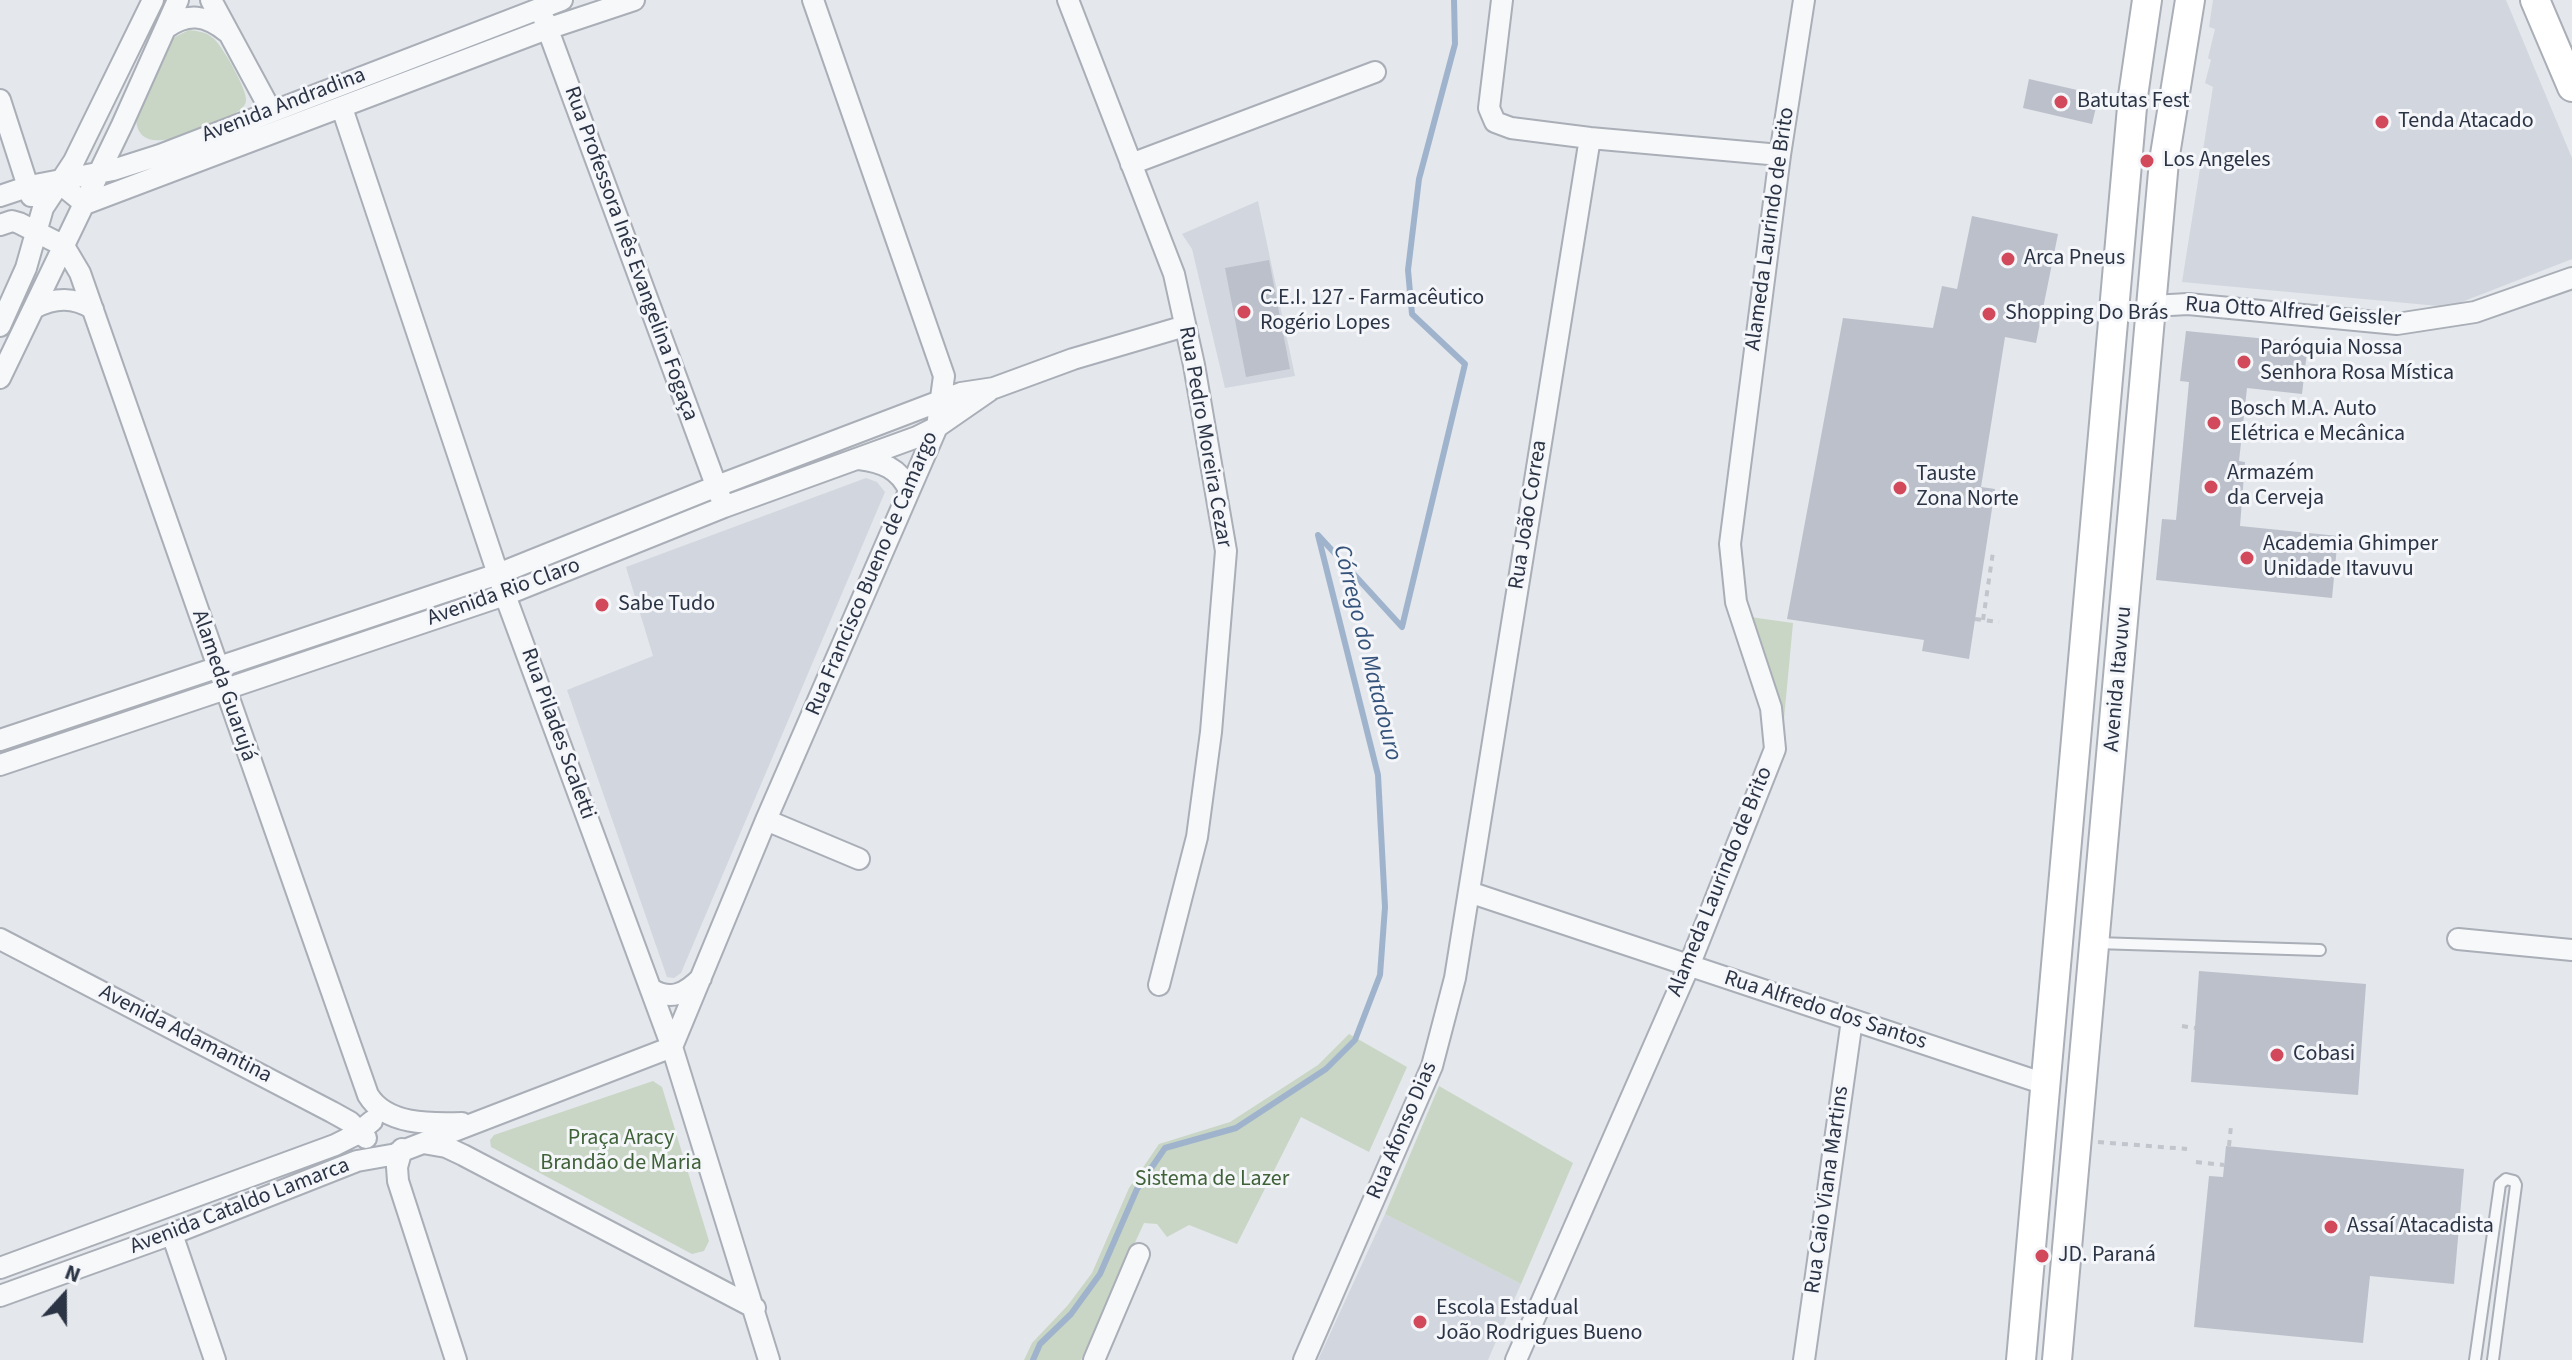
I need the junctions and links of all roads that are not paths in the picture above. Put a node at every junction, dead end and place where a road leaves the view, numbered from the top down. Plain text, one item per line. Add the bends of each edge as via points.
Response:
1 (153, 0) edge
2 (178, 0) edge
3 (211, 0) edge
4 (562, 0) edge
5 (634, 0) edge
6 (813, 0) edge
7 (1068, 0) edge
8 (1502, 0) edge
9 (1804, 0) edge
10 (2147, 0) edge
11 (2190, 0) edge
12 (2535, 0) edge
13 (540, 4) edge
14 (166, 28) junction
15 (547, 29) junction
16 (230, 34) junction
17 (2562, 38) edge
18 (1375, 72) dead end
19 (2572, 87) edge
20 (0, 100) edge
21 (342, 108) junction
22 (271, 111) junction
23 (122, 125) junction
24 (1590, 138) junction
25 (160, 155) junction
26 (1780, 155) junction
27 (1131, 164) junction
28 (98, 174) junction
29 (58, 182) junction
30 (30, 186) junction
31 (0, 196) edge
32 (85, 204) junction
33 (0, 225) edge
34 (36, 232) junction
35 (64, 246) junction
36 (2572, 278) edge
37 (2152, 306) junction
38 (34, 308) junction
39 (93, 309) junction
40 (0, 326) edge
41 (1185, 326) junction
42 (2113, 335) junction
43 (0, 378) edge
44 (994, 388) junction
45 (943, 400) junction
46 (937, 427) junction
47 (859, 459) junction
48 (717, 486) junction
49 (909, 490) junction
50 (724, 507) junction
51 (498, 574) junction
52 (505, 595) junction
53 (217, 668) junction
54 (225, 691) junction
55 (0, 740) edge
56 (0, 765) edge
57 (766, 820) junction
58 (859, 859) dead end
59 (1469, 892) junction
60 (0, 939) edge
61 (2458, 939) dead end
62 (2094, 943) junction
63 (2320, 950) dead end
64 (2572, 950) edge
65 (1689, 966) junction
66 (701, 978) junction
67 (1159, 985) dead end
68 (651, 989) junction
69 (1852, 1020) junction
70 (672, 1047) junction
71 (2045, 1084) junction
72 (393, 1117) junction
73 (482, 1120) junction
74 (367, 1130) junction
75 (403, 1150) junction
76 (172, 1234) junction
77 (1139, 1254) dead end
78 (739, 1260) junction
79 (0, 1268) edge
80 (708, 1283) junction
81 (0, 1296) edge
82 (755, 1308) junction
83 (215, 1360) edge
84 (456, 1360) edge
85 (769, 1360) edge
86 (1094, 1360) edge
87 (1304, 1360) edge
88 (1516, 1360) edge
89 (1804, 1360) edge
90 (2021, 1360) edge
91 (2057, 1360) edge
92 (2475, 1360) edge
93 (2493, 1360) edge

1 - 29 street via 74,161
2 - 14 street
3 - 16 street
4 - 13 street, Avenida Andradina
5 - 15 street, Avenida Andradina
6 - 45 street, Rua Francisco Bueno de Camargo via 944,376
7 - 27 street, Rua Pedro Moreira Cezar
8 - 24 street via 1489,108 1495,122
9 - 26 street, Alameda Laurindo de Brito
10 - 42 main road, Avenida Itavuvu via 2133,96
11 - 37 main road, Avenida Itavuvu via 2164,161
12 - 17 main road
13 - 15 street, Rua Professora Inês Evangelina Fogaça
13 - 22 street, Avenida Andradina
14 - 16 street via 192,16 207,18
14 - 23 street
15 - 21 street, Avenida Andradina
15 - 48 street, Rua Professora Inês Evangelina Fogaça
16 - 22 street
17 - 19 main road
18 - 27 street
20 - 30 street
21 - 32 street, Avenida Andradina
21 - 51 street, Rua Pilades Scaletti
22 - 25 street, Avenida Andradina
23 - 25 street via 142,151
23 - 28 street
24 - 26 street
24 - 59 street, Rua João Correa
25 - 28 street, Avenida Andradina
26 - 65 street, Alameda Laurindo de Brito via 1730,544 1736,602 1771,708 1775,749
27 - 41 street, Rua Pedro Moreira Cezar via 1174,274
28 - 29 street, Avenida Andradina
28 - 32 street
29 - 30 street, Avenida Andradina
29 - 32 street
29 - 34 street
30 - 31 street, Avenida Andradina
30 - 34 street
32 - 35 street
33 - 34 street via 12,221
34 - 35 street
34 - 40 street
35 - 38 street
35 - 39 street, Alameda Guarujá
36 - 37 street, Rua Otto Alfred Geissler via 2475,312 2397,324 2188,304
37 - 42 main road
37 - 62 main road, Avenida Itavuvu
38 - 39 street via 60,299
38 - 43 street
39 - 53 street, Alameda Guarujá
41 - 44 street, Avenida Rio Claro
41 - 67 street, Rua Pedro Moreira Cezar via 1226,551 1197,837
42 - 71 main road, Avenida Itavuvu
44 - 45 street, Avenida Rio Claro
44 - 46 street, Avenida Rio Claro
45 - 46 street, Rua Francisco Bueno de Camargo
45 - 48 street, Avenida Rio Claro
46 - 47 street, Avenida Rio Claro
46 - 49 street, Rua Francisco Bueno de Camargo
47 - 49 street via 889,466
47 - 50 street, Avenida Rio Claro
48 - 50 street, Rua Professora Inês Evangelina Fogaça
48 - 51 street, Avenida Rio Claro
49 - 57 street, Rua Francisco Bueno de Camargo
50 - 52 street, Avenida Rio Claro
51 - 52 street, Rua Pilades Scaletti
51 - 53 street, Avenida Rio Claro
52 - 54 street, Avenida Rio Claro
52 - 68 street, Rua Pilades Scaletti
53 - 54 street, Alameda Guarujá
53 - 55 street, Avenida Rio Claro
54 - 56 street, Avenida Rio Claro
54 - 72 street, Alameda Guarujá via 368,1095
57 - 58 street
57 - 66 street, Rua Francisco Bueno de Camargo
59 - 65 street, Rua Alfredo dos Santos
59 - 87 street, Rua Afonso Dias via 1455,978 1432,1066
60 - 74 street, Avenida Adamantina
61 - 64 street
62 - 63 lane
62 - 91 main road, Avenida Itavuvu
65 - 69 street, Rua Alfredo dos Santos
65 - 88 street, Alameda Laurindo de Brito
66 - 68 street via 675,996
66 - 70 street, Rua Francisco Bueno de Camargo
68 - 70 street, Rua Pilades Scaletti
69 - 71 street, Rua Alfredo dos Santos
69 - 89 street, Rua Caio Viana Martins
70 - 73 street, Avenida Cataldo Lamarca
70 - 78 street, Rua Pilades Scaletti
71 - 90 main road, Avenida Itavuvu
72 - 73 street, Avenida Cataldo Lamarca via 437,1123
72 - 74 street via 381,1117
72 - 75 street via 406,1130
73 - 75 street, Avenida Cataldo Lamarca
74 - 75 street via 369,1146 377,1154
74 - 79 street, Avenida Cataldo Lamarca
75 - 76 street, Avenida Cataldo Lamarca via 357,1161
75 - 80 street via 446,1147
75 - 84 street via 398,1181
76 - 81 street, Avenida Cataldo Lamarca
76 - 83 street
77 - 86 street
78 - 80 street via 733,1277
78 - 82 street, Rua Pilades Scaletti
80 - 82 street
82 - 85 street, Rua Pilades Scaletti
92 - 93 lane via 2500,1184 2506,1179 2516,1185

